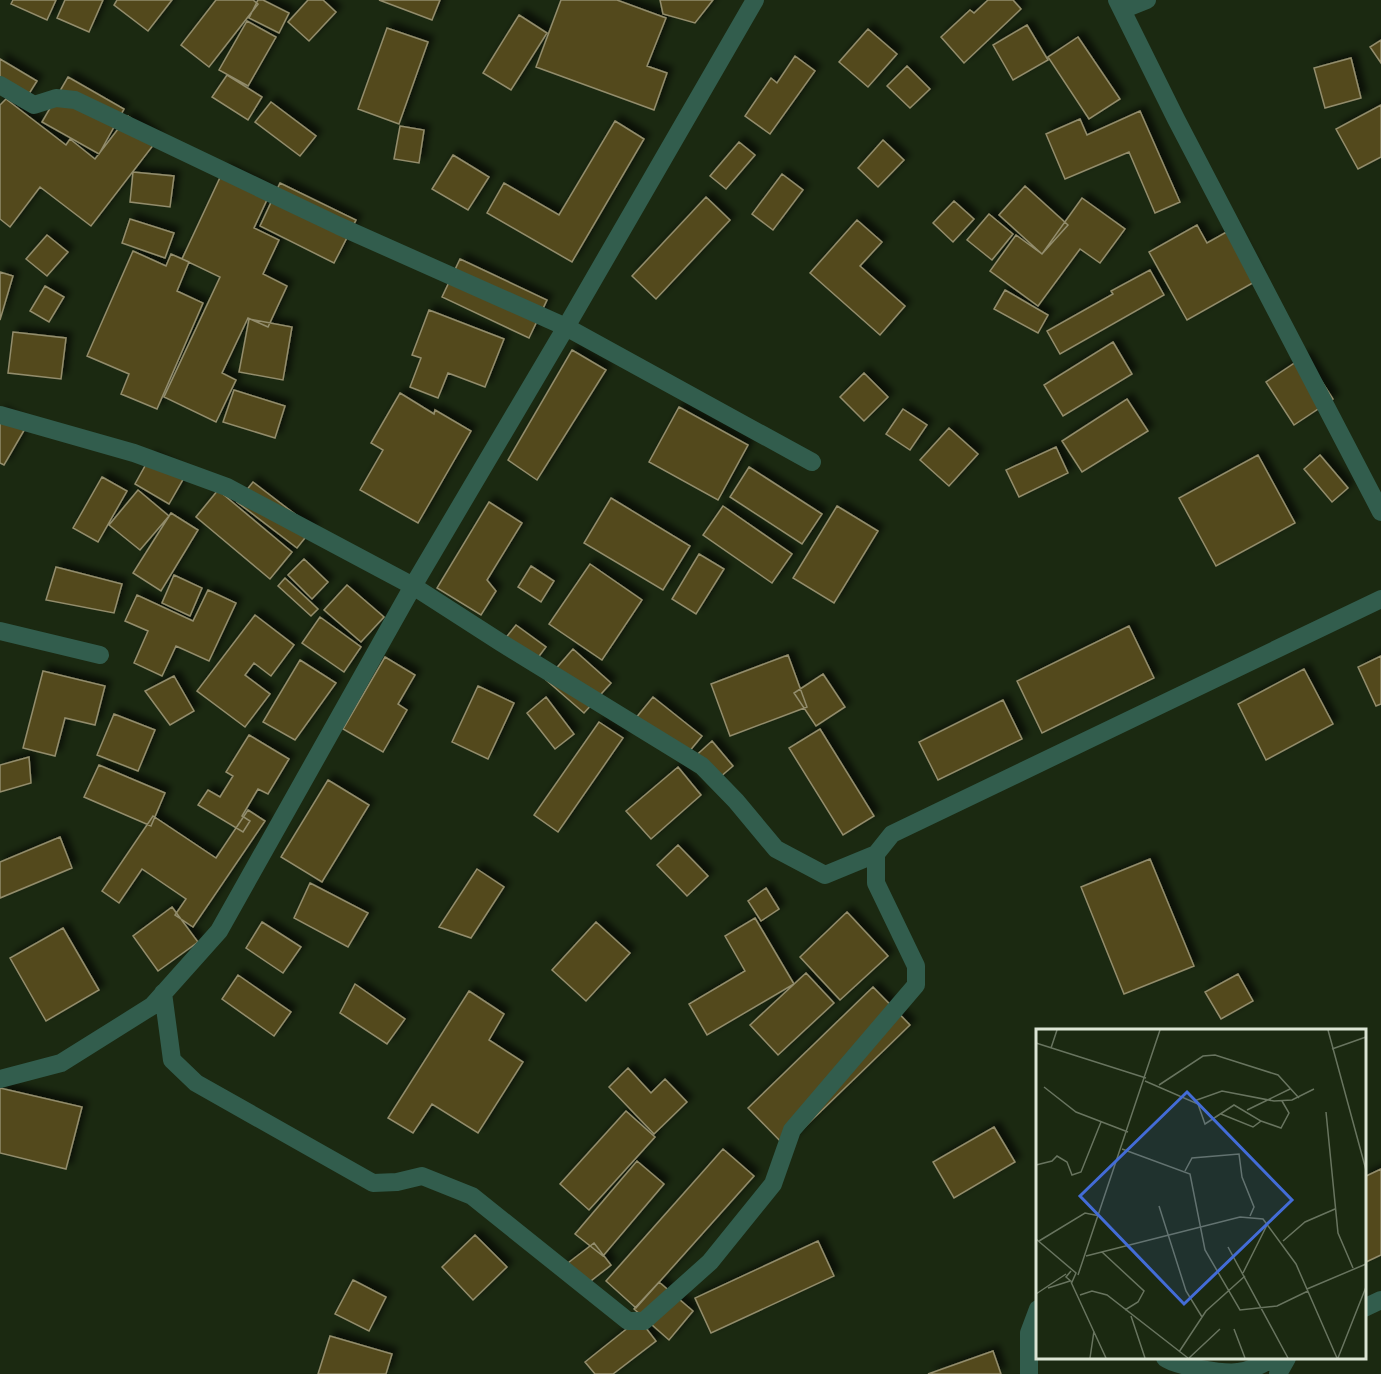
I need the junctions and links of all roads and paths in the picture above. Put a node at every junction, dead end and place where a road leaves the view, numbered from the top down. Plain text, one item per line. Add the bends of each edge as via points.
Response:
1 (755, 0) edge
2 (1147, 0) edge
3 (1119, 5) edge
4 (0, 85) edge
5 (567, 327) junction
6 (0, 415) edge
7 (812, 462) dead end
8 (1381, 512) edge
9 (413, 586) junction
10 (1381, 599) edge
11 (0, 631) edge
12 (100, 656) dead end
13 (876, 854) junction
14 (163, 993) junction
15 (0, 1078) edge
16 (1381, 1300) edge
17 (1366, 1308) edge
18 (1036, 1314) edge
19 (1166, 1359) edge
20 (1272, 1359) edge
21 (1286, 1359) edge
22 (1029, 1374) edge
23 (1278, 1374) edge

1 - 5 street
2 - 3 street
3 - 8 street
4 - 5 street via 34,105 56,98 75,100 339,226
5 - 7 street
5 - 9 street
6 - 9 street via 134,453 227,487
9 - 13 street via 702,766 776,849 825,875
9 - 14 street via 219,931
10 - 13 street via 892,834
11 - 12 street
13 - 14 street via 876,883 916,966 916,985 792,1130 773,1184 710,1262 644,1321 628,1321 472,1196 422,1176 373,1184 196,1083 172,1060
14 - 15 street via 152,1006 61,1063
16 - 17 street
18 - 22 street via 1029,1333
19 - 20 street via 1238,1372
21 - 23 street

